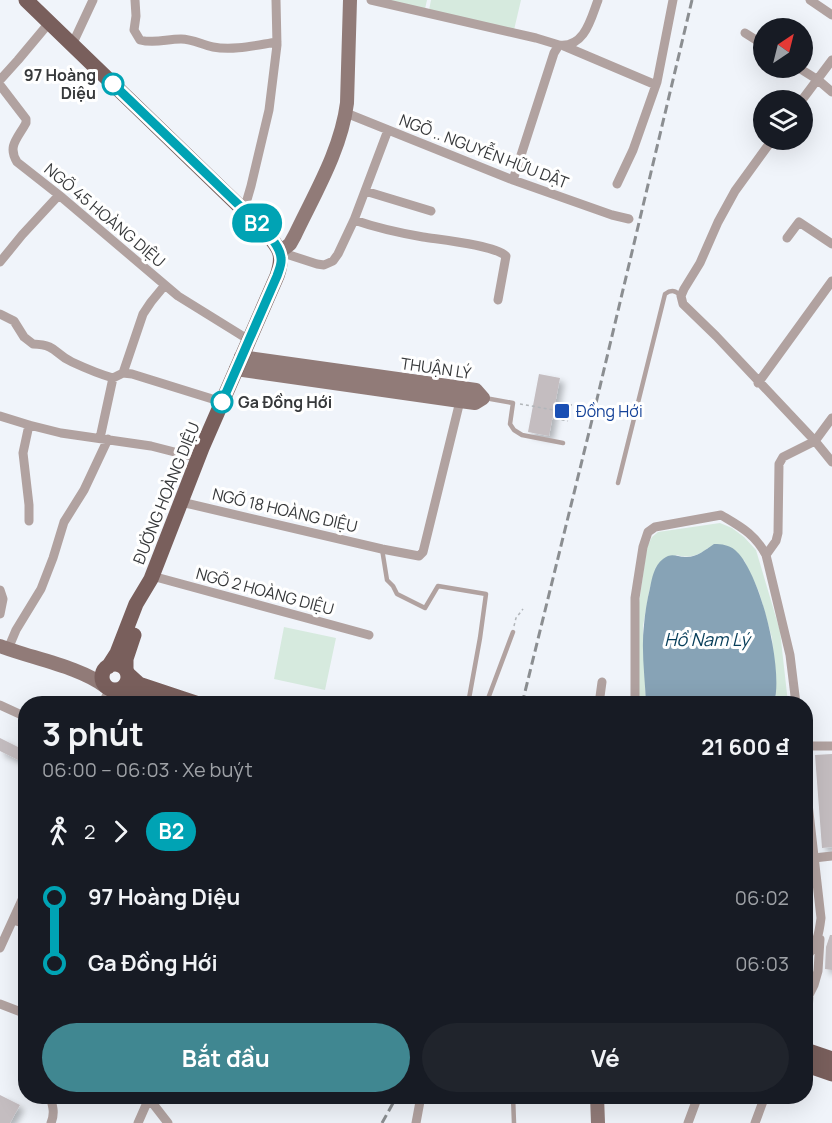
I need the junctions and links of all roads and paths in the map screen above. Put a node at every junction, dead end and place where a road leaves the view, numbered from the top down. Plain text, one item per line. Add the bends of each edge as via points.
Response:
1 (26, 0) edge
2 (93, 0) edge
3 (135, 0) edge
4 (276, 0) edge
5 (350, 0) edge
6 (371, 0) edge
7 (598, 0) edge
8 (673, 0) edge
9 (810, 0) edge
10 (832, 15) edge
11 (49, 23) junction
12 (745, 33) dead end
13 (753, 38) edge
14 (277, 42) junction
15 (72, 45) junction
16 (562, 45) junction
17 (832, 60) edge
18 (813, 77) edge
19 (0, 80) edge
20 (818, 80) junction
21 (0, 85) edge
22 (656, 85) junction
23 (810, 90) edge
24 (832, 92) edge
25 (346, 113) junction
26 (387, 130) junction
27 (765, 150) edge
28 (513, 180) junction
29 (617, 184) dead end
30 (365, 191) junction
31 (59, 195) junction
32 (244, 210) junction
33 (430, 211) dead end
34 (629, 219) dead end
35 (354, 220) junction
36 (787, 238) dead end
37 (832, 244) edge
38 (280, 252) junction
39 (0, 262) edge
40 (832, 281) edge
41 (165, 285) junction
42 (681, 296) junction
43 (498, 300) dead end
44 (0, 314) edge
45 (249, 340) junction
46 (239, 363) junction
47 (123, 373) junction
48 (113, 378) junction
49 (758, 383) junction
50 (483, 398) junction
51 (460, 401) junction
52 (222, 402) junction
53 (513, 403) junction
54 (572, 405) dead end
55 (554, 410) junction
56 (0, 416) edge
57 (832, 418) edge
58 (568, 421) dead end
59 (29, 425) junction
60 (104, 439) junction
61 (815, 441) junction
62 (563, 443) dead end
63 (198, 458) junction
64 (832, 462) edge
65 (618, 483) dead end
66 (181, 502) junction
67 (29, 521) dead end
68 (382, 549) junction
69 (766, 555) junction
70 (151, 578) junction
71 (0, 590) edge
72 (523, 609) dead end
73 (0, 614) edge
74 (513, 632) joint
75 (369, 635) dead end
76 (4, 648) edge
77 (106, 669) junction
78 (72, 670) junction
79 (127, 672) junction
80 (602, 682) dead end
81 (110, 689) junction
82 (106, 696) edge
83 (139, 696) edge
84 (175, 696) edge
85 (469, 696) edge
86 (489, 696) edge
87 (600, 696) edge
88 (635, 696) edge
89 (795, 696) edge
90 (0, 705) edge
91 (18, 713) edge
92 (813, 746) edge
93 (832, 746) edge
94 (813, 849) edge
95 (832, 856) edge
96 (814, 858) junction
97 (18, 909) edge
98 (832, 917) edge
99 (821, 918) junction
100 (13, 920) junction
101 (18, 922) edge
102 (0, 948) edge
103 (813, 948) edge
104 (813, 978) edge
105 (0, 1004) edge
106 (18, 1011) edge
107 (813, 1055) edge
108 (813, 1059) edge
109 (832, 1059) edge
110 (832, 1074) edge
111 (52, 1104) edge
112 (145, 1104) edge
113 (153, 1104) edge
114 (420, 1104) edge
115 (513, 1104) edge
116 (597, 1104) edge
117 (695, 1104) edge
118 (762, 1104) edge
119 (51, 1123) edge
120 (138, 1123) edge
121 (168, 1123) edge
122 (416, 1123) edge
123 (514, 1123) edge
124 (598, 1123) edge
125 (688, 1123) edge
126 (755, 1123) edge

1 - 11 main road
2 - 15 street
3 - 14 street via 134,30 140,40 191,40 226,49
4 - 14 street
5 - 25 street
6 - 16 street
7 - 16 street via 583,36
8 - 22 street
9 - 10 street
11 - 15 main road
11 - 19 street
12 - 13 street
14 - 32 street via 269,110
15 - 32 main road
16 - 22 street
16 - 28 street via 554,53
17 - 20 street
18 - 20 street
20 - 23 street
20 - 24 street
21 - 31 street, NGÕ 45 HOÀNG DIỆU via 26,119 12,147 14,156
22 - 29 street
25 - 26 street, NGÕ .. NGUYỄN HỮU DẬT
25 - 38 street via 340,138 306,213 290,243
26 - 28 street, NGÕ .. NGUYỄN HỮU DẬT
26 - 30 street
27 - 42 street via 735,191
28 - 34 street, NGÕ .. NGUYỄN HỮU DẬT
30 - 33 street
30 - 35 street
31 - 39 street
31 - 41 street, NGÕ 45 HOÀNG DIỆU
32 - 38 main road
35 - 38 street via 338,254 324,265
35 - 43 street via 500,251 506,260
36 - 37 street via 799,222
38 - 45 main road, ĐƯỜNG HOÀNG DIỆU via 281,265
40 - 49 street
41 - 45 street, NGÕ 45 HOÀNG DIỆU
41 - 47 street via 143,314
42 - 49 street via 683,304
42 - 65 lane via 673,291 665,294
44 - 48 street via 14,321 33,344 54,348 69,361
45 - 46 main road, ĐƯỜNG HOÀNG DIỆU
46 - 50 street, THUẬN LÝ via 476,390
46 - 51 street, THUẬN LÝ
46 - 52 main road, ĐƯỜNG HOÀNG DIỆU
47 - 48 street
47 - 52 street
48 - 60 street
49 - 61 street
50 - 51 street, THUẬN LÝ via 475,403
50 - 53 lane
51 - 68 street, NGÕ 18 HOÀNG DIỆU via 423,552 419,556
52 - 63 main road, ĐƯỜNG HOÀNG DIỆU
53 - 55 path
53 - 62 lane via 510,424 514,430
54 - 55 path via 561,403
55 - 58 path via 558,419
56 - 59 street
57 - 61 street
59 - 60 street
59 - 67 street via 23,453
60 - 63 street
60 - 76 street via 84,490 64,522 41,589
61 - 64 street
61 - 69 street via 783,457 779,464 778,533
63 - 66 main road, ĐƯỜNG HOÀNG DIỆU
66 - 68 street, NGÕ 18 HOÀNG DIỆU
66 - 70 main road, ĐƯỜNG HOÀNG DIỆU
68 - 85 lane via 387,580 397,594 425,608 438,586 486,594
69 - 88 street via 747,531 721,515 655,526 648,532 635,598
69 - 89 street via 790,655
70 - 75 street, NGÕ 2 HOÀNG DIỆU
70 - 77 main road, ĐƯỜNG HOÀNG DIỆU
70 - 79 main road, ĐƯỜNG HOÀNG DIỆU via 126,659
71 - 73 street
72 - 74 path
74 - 86 lane
76 - 78 street
77 - 78 street via 93,673
77 - 79 main road via 120,665
77 - 81 main road via 102,679
78 - 81 street
79 - 81 main road via 126,686
79 - 84 main road via 139,684
80 - 87 street
81 - 82 street
81 - 83 main road
90 - 91 street
92 - 93 street
94 - 96 street
95 - 96 street
96 - 99 street
97 - 100 street
98 - 99 street
99 - 103 street
99 - 104 street via 818,971
100 - 101 street
100 - 102 street
105 - 106 street
107 - 109 main road
108 - 110 main road
111 - 119 street
112 - 120 street
113 - 121 street
114 - 122 street
115 - 123 lane
116 - 124 street
117 - 125 street
118 - 126 street

